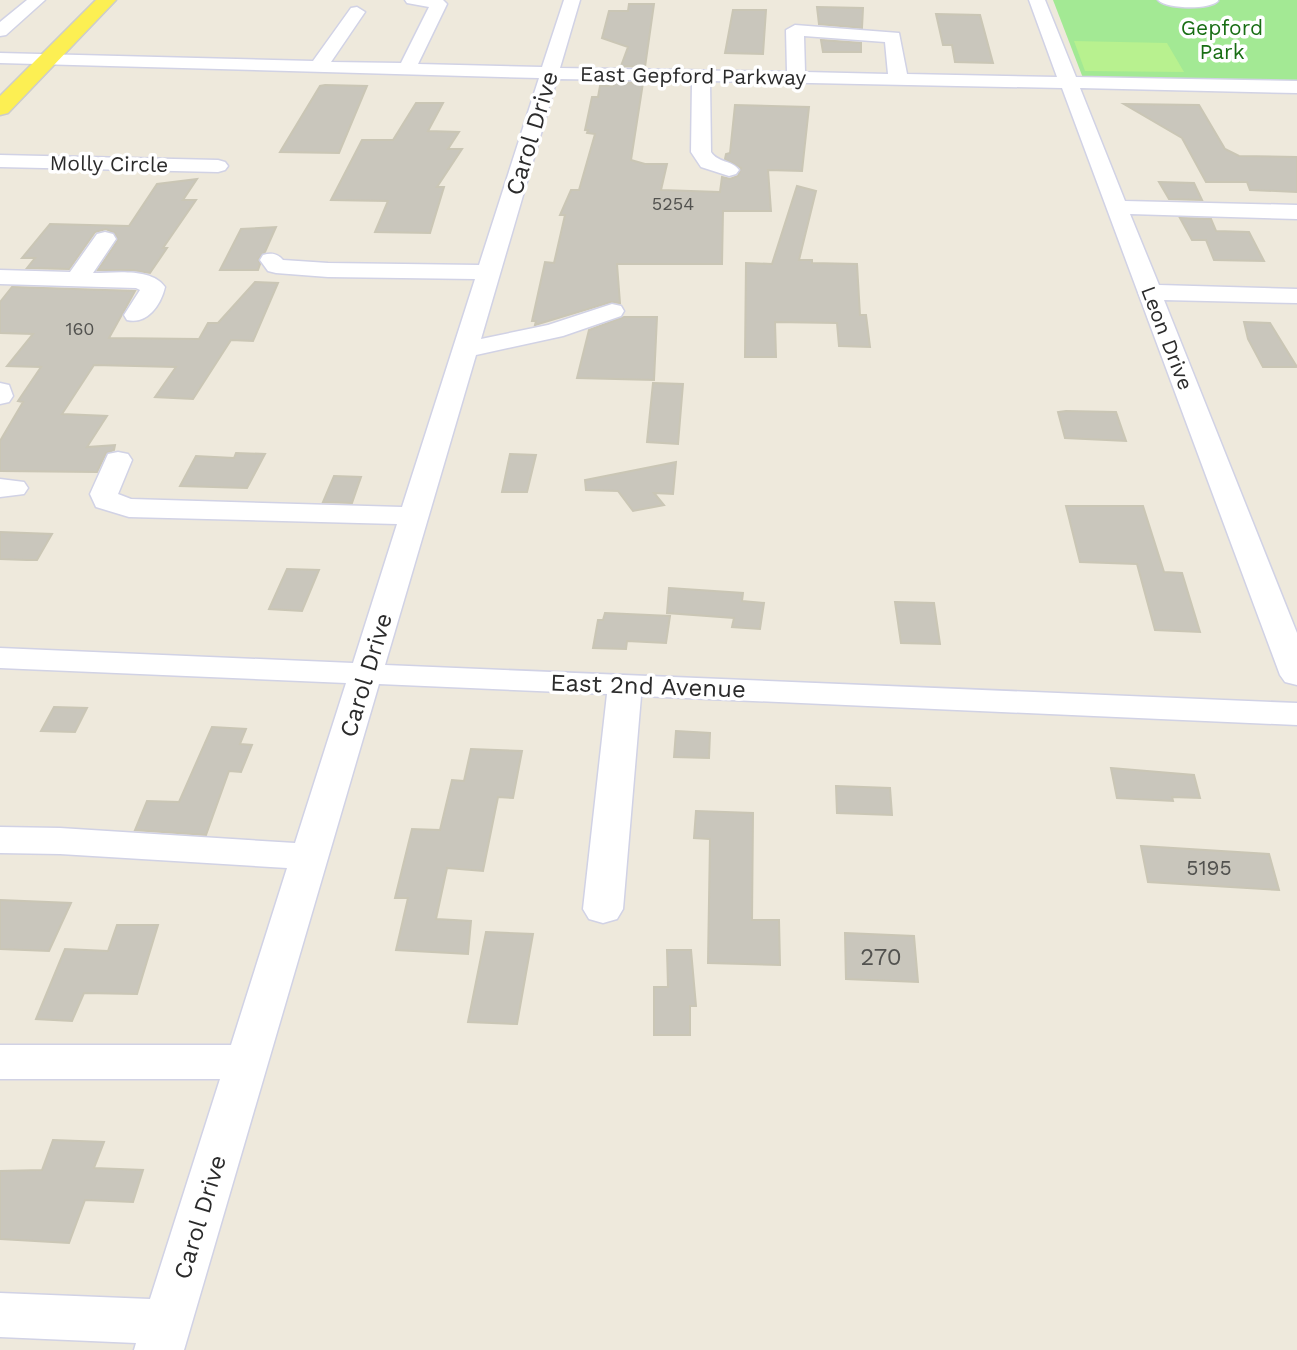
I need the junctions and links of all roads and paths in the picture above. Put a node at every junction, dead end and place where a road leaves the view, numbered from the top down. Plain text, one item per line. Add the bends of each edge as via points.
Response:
1 (37, 0) edge
2 (107, 0) edge
3 (413, 0) edge
4 (572, 0) edge
5 (1037, 0) edge
6 (1166, 0) edge
7 (1210, 1) edge
8 (357, 12) dead end
9 (890, 15) dead end
10 (0, 31) edge
11 (893, 37) junction
12 (0, 58) edge
13 (48, 59) junction
14 (318, 66) junction
15 (407, 69) junction
16 (550, 73) junction
17 (701, 76) junction
18 (796, 78) junction
19 (898, 79) junction
20 (1069, 83) junction
21 (1297, 87) edge
22 (0, 108) edge
23 (0, 161) edge
24 (218, 166) dead end
25 (729, 170) dead end
26 (1117, 207) junction
27 (1297, 212) edge
28 (105, 239) dead end
29 (271, 260) dead end
30 (489, 272) junction
31 (0, 277) edge
32 (78, 278) junction
33 (1149, 292) junction
34 (1297, 296) edge
35 (612, 311) dead end
36 (136, 315) dead end
37 (465, 350) junction
38 (118, 460) dead end
39 (415, 516) junction
40 (0, 658) edge
41 (366, 674) junction
42 (1297, 676) edge
43 (625, 685) junction
44 (1297, 714) edge
45 (0, 840) edge
46 (310, 857) junction
47 (603, 909) dead end
48 (0, 1062) edge
49 (247, 1062) junction
50 (0, 1315) edge
51 (163, 1336) edge

1 - 10 street
2 - 13 main road
3 - 15 street via 439,4
4 - 16 street, Carol Drive
5 - 20 street, Leon Drive
6 - 7 street
8 - 14 street
9 - 11 street
11 - 18 street via 795,30
11 - 19 street
12 - 13 street, East Gepford Parkway
13 - 14 street, East Gepford Parkway
13 - 22 main road
14 - 15 street, East Gepford Parkway
15 - 16 street, East Gepford Parkway
16 - 17 street, East Gepford Parkway
16 - 30 street, Carol Drive
17 - 18 street, East Gepford Parkway
17 - 25 street via 701,152 708,163
18 - 19 street, East Gepford Parkway
19 - 20 street, East Gepford Parkway
20 - 21 street, East Gepford Parkway
20 - 26 street, Leon Drive
23 - 24 street, Molly Circle
26 - 27 street
26 - 33 street, Leon Drive
28 - 32 street
29 - 30 street via 276,266 328,270
30 - 37 street, Carol Drive
31 - 32 street
32 - 36 street via 148,283 153,287 151,295
33 - 34 street
33 - 42 street, Leon Drive
35 - 37 street via 554,331
37 - 39 street, Carol Drive
38 - 39 street via 104,494 106,501 129,508
39 - 41 street, Carol Drive
40 - 41 street, East 2nd Avenue
41 - 43 street, East 2nd Avenue
41 - 46 street, Carol Drive
43 - 44 street, East 2nd Avenue
43 - 47 street
45 - 46 street
46 - 49 street, Carol Drive
48 - 49 street
49 - 51 street, Carol Drive
50 - 51 street

